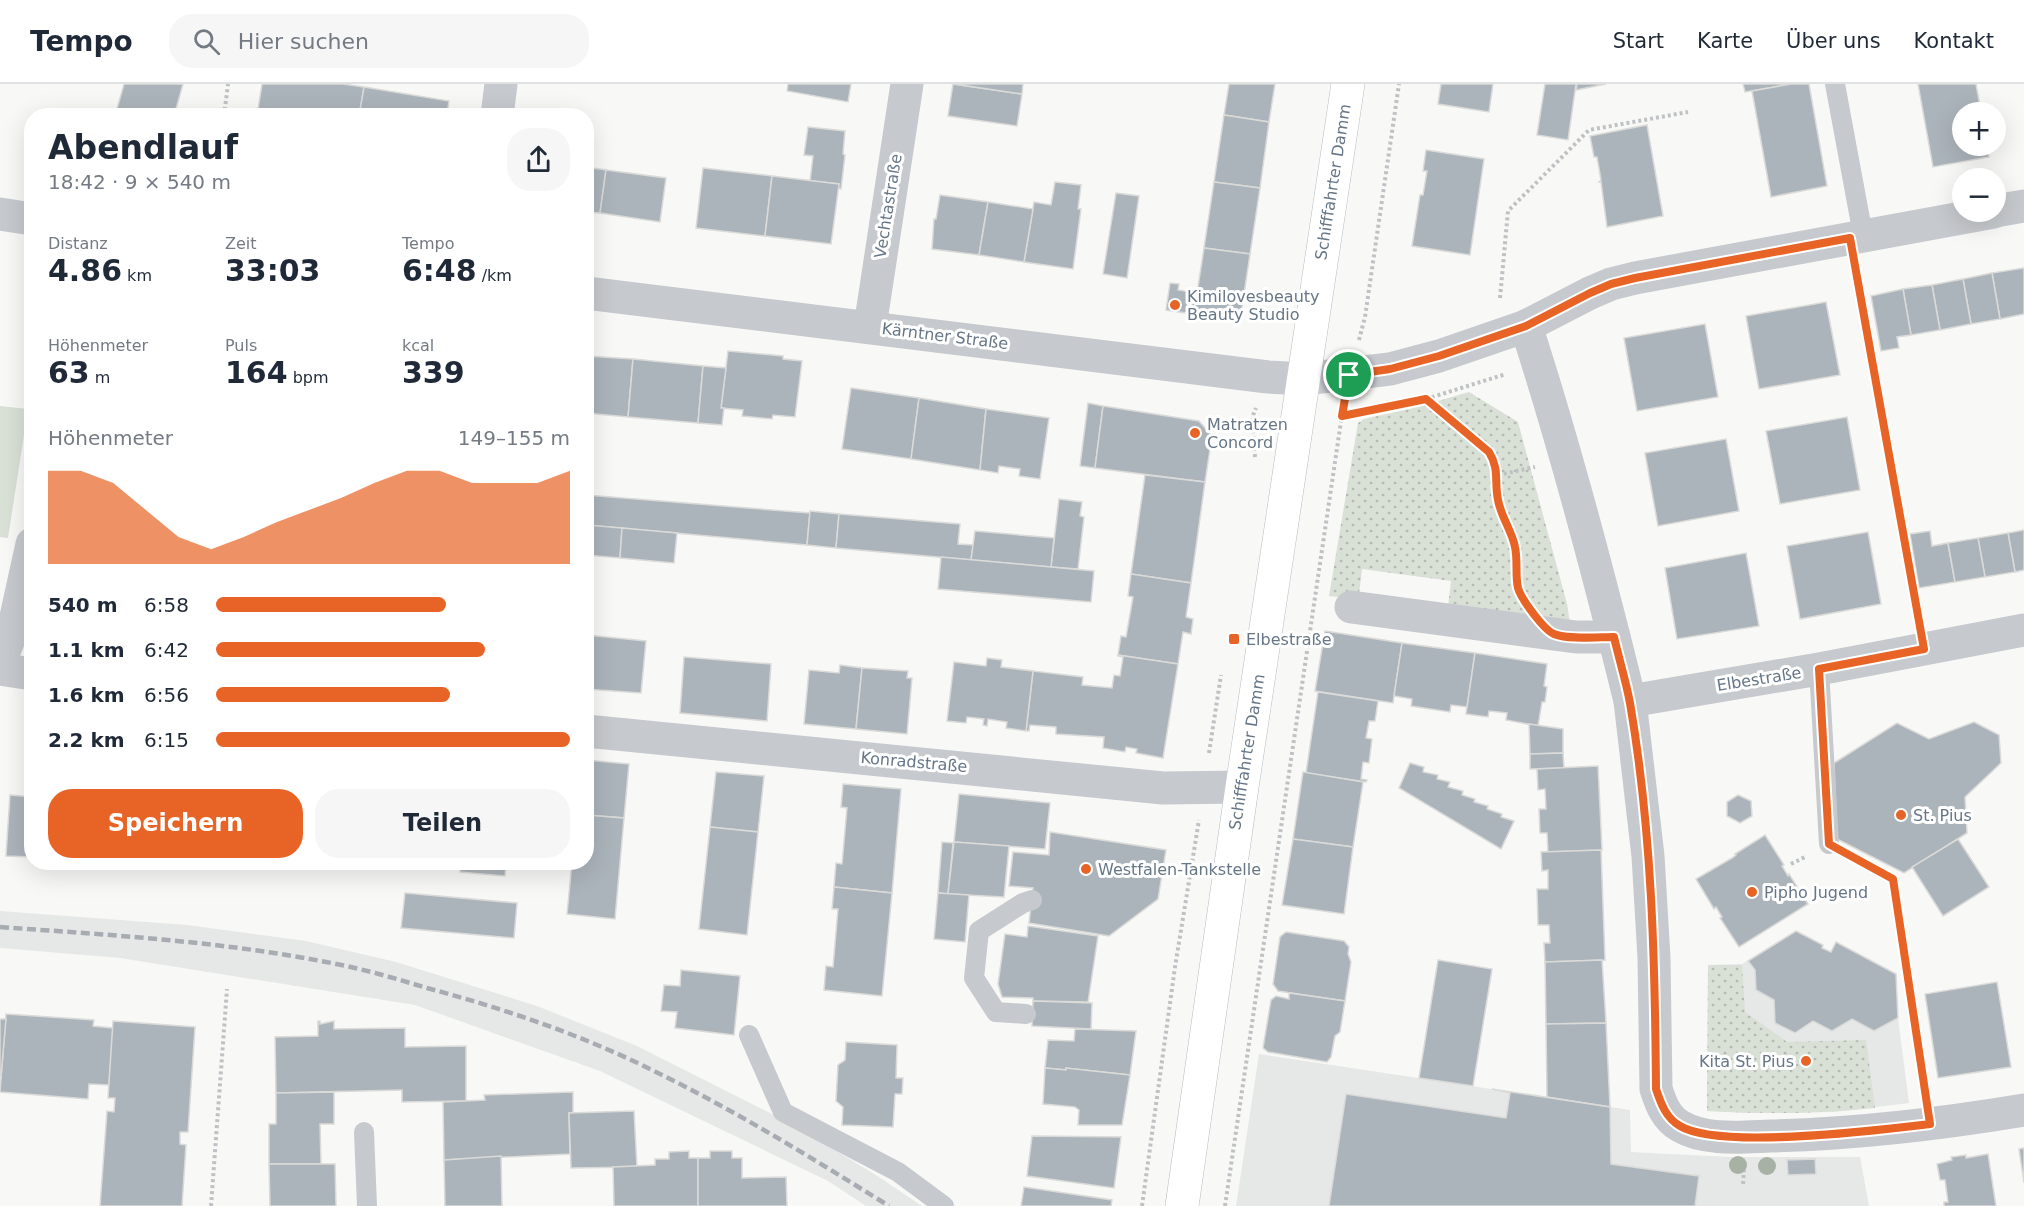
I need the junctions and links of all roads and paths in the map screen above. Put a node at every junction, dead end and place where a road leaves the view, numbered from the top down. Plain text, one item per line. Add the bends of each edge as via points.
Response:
1 (228, 84) edge
2 (501, 84) edge
3 (907, 84) edge
4 (1348, 84) edge
5 (1399, 84) edge
6 (1835, 84) edge
7 (225, 108) edge
8 (498, 108) edge
9 (1688, 112) dead end
10 (2024, 206) edge
11 (2006, 209) edge
12 (0, 214) edge
13 (24, 218) edge
14 (1952, 219) edge
15 (1856, 237) junction
16 (594, 294) edge
17 (870, 327) junction
18 (1512, 331) junction
19 (1538, 364) junction
20 (1349, 375) junction
21 (1304, 379) junction
22 (1426, 399) junction
23 (1342, 416) junction
24 (24, 580) edge
25 (1351, 607) dead end
26 (2024, 630) edge
27 (1553, 634) junction
28 (1614, 637) junction
29 (1924, 649) junction
30 (0, 662) edge
31 (0, 669) edge
32 (1819, 669) junction
33 (24, 673) edge
34 (1630, 701) junction
35 (594, 732) edge
36 (1242, 787) junction
37 (1829, 844) junction
38 (1791, 864) dead end
39 (1032, 900) dead end
40 (227, 989) dead end
41 (1026, 1014) dead end
42 (749, 1035) dead end
43 (2024, 1110) edge
44 (1930, 1124) junction
45 (364, 1132) dead end
46 (211, 1206) edge
47 (367, 1206) edge
48 (944, 1206) edge
49 (1182, 1206) edge
50 (1225, 1206) edge

1 - 7 path
2 - 8 street
3 - 17 street, Vechtastraße
4 - 21 main road, Schifffahrter Damm
5 - 20 path via 1365,316
6 - 15 lane
9 - 18 path via 1589,130 1508,211
10 - 11 street, Kärntner Straße
12 - 13 street
14 - 15 street, Kärntner Straße
15 - 18 street, Kärntner Straße via 1611,284
15 - 29 path
16 - 17 street, Kärntner Straße
17 - 21 street, Kärntner Straße
18 - 19 street
18 - 20 street, Kärntner Straße via 1390,369
19 - 22 path
19 - 28 street
20 - 21 street, Kärntner Straße
20 - 23 path
21 - 36 main road, Schifffahrter Damm
22 - 23 path
22 - 27 path via 1489,452 1494,461 1501,513 1515,546 1521,598
23 - 50 path
24 - 30 street via 14,626
25 - 27 street
26 - 29 street, Elbestraße
27 - 28 street
28 - 34 street
29 - 32 street, Elbestraße
31 - 33 street
32 - 34 street, Elbestraße
32 - 37 lane
34 - 44 street via 1648,856 1656,1089 1662,1109 1680,1126 1709,1135 1802,1136
35 - 36 street, Konradstraße via 1163,788
36 - 49 main road, Schifffahrter Damm
37 - 38 path
37 - 44 path via 1893,879
39 - 41 lane via 979,931 974,978 996,1012
40 - 46 path
42 - 48 lane via 783,1112 898,1172
43 - 44 street
45 - 47 lane

